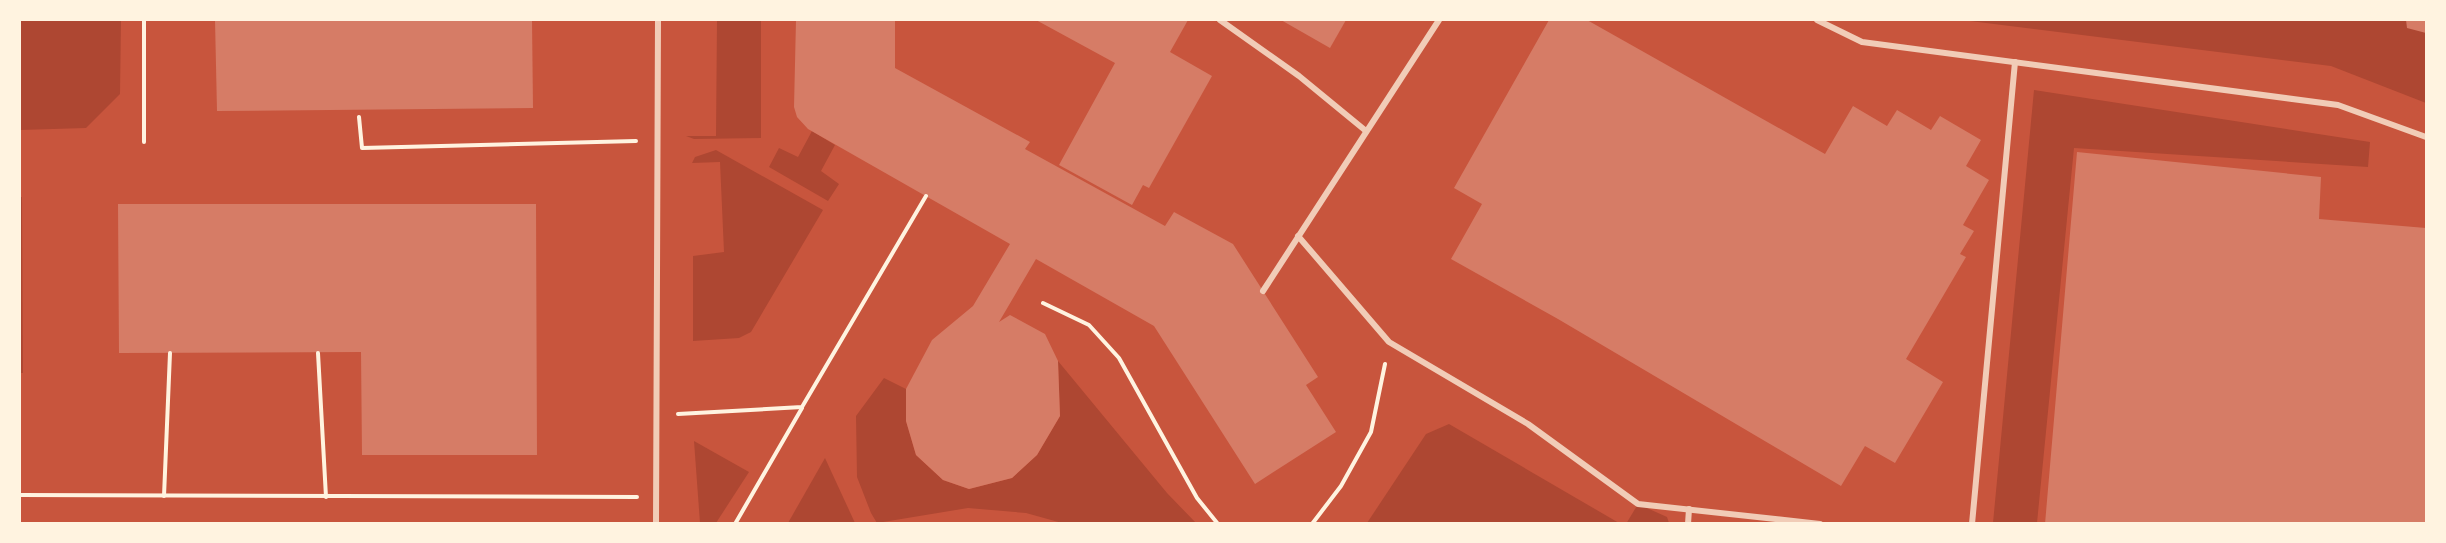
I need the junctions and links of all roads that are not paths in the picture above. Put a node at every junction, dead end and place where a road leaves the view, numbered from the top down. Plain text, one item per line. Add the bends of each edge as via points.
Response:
1 (658, 20) edge
2 (1220, 20) edge
3 (1439, 20) edge
4 (1817, 20) edge
5 (2015, 62) junction
6 (1366, 131) junction
7 (2427, 136) edge
8 (1298, 236) junction
9 (1263, 291) dead end
10 (1689, 509) junction
11 (656, 524) edge
12 (1688, 524) edge
13 (1820, 524) edge
14 (1972, 524) edge

1 - 11 street
2 - 6 street via 1299,76
3 - 6 street
4 - 5 street via 1863,42
5 - 7 street via 2338,105
5 - 14 street
6 - 8 street
8 - 9 street
8 - 10 street via 1389,342 1528,424 1638,504
10 - 12 street
10 - 13 street

